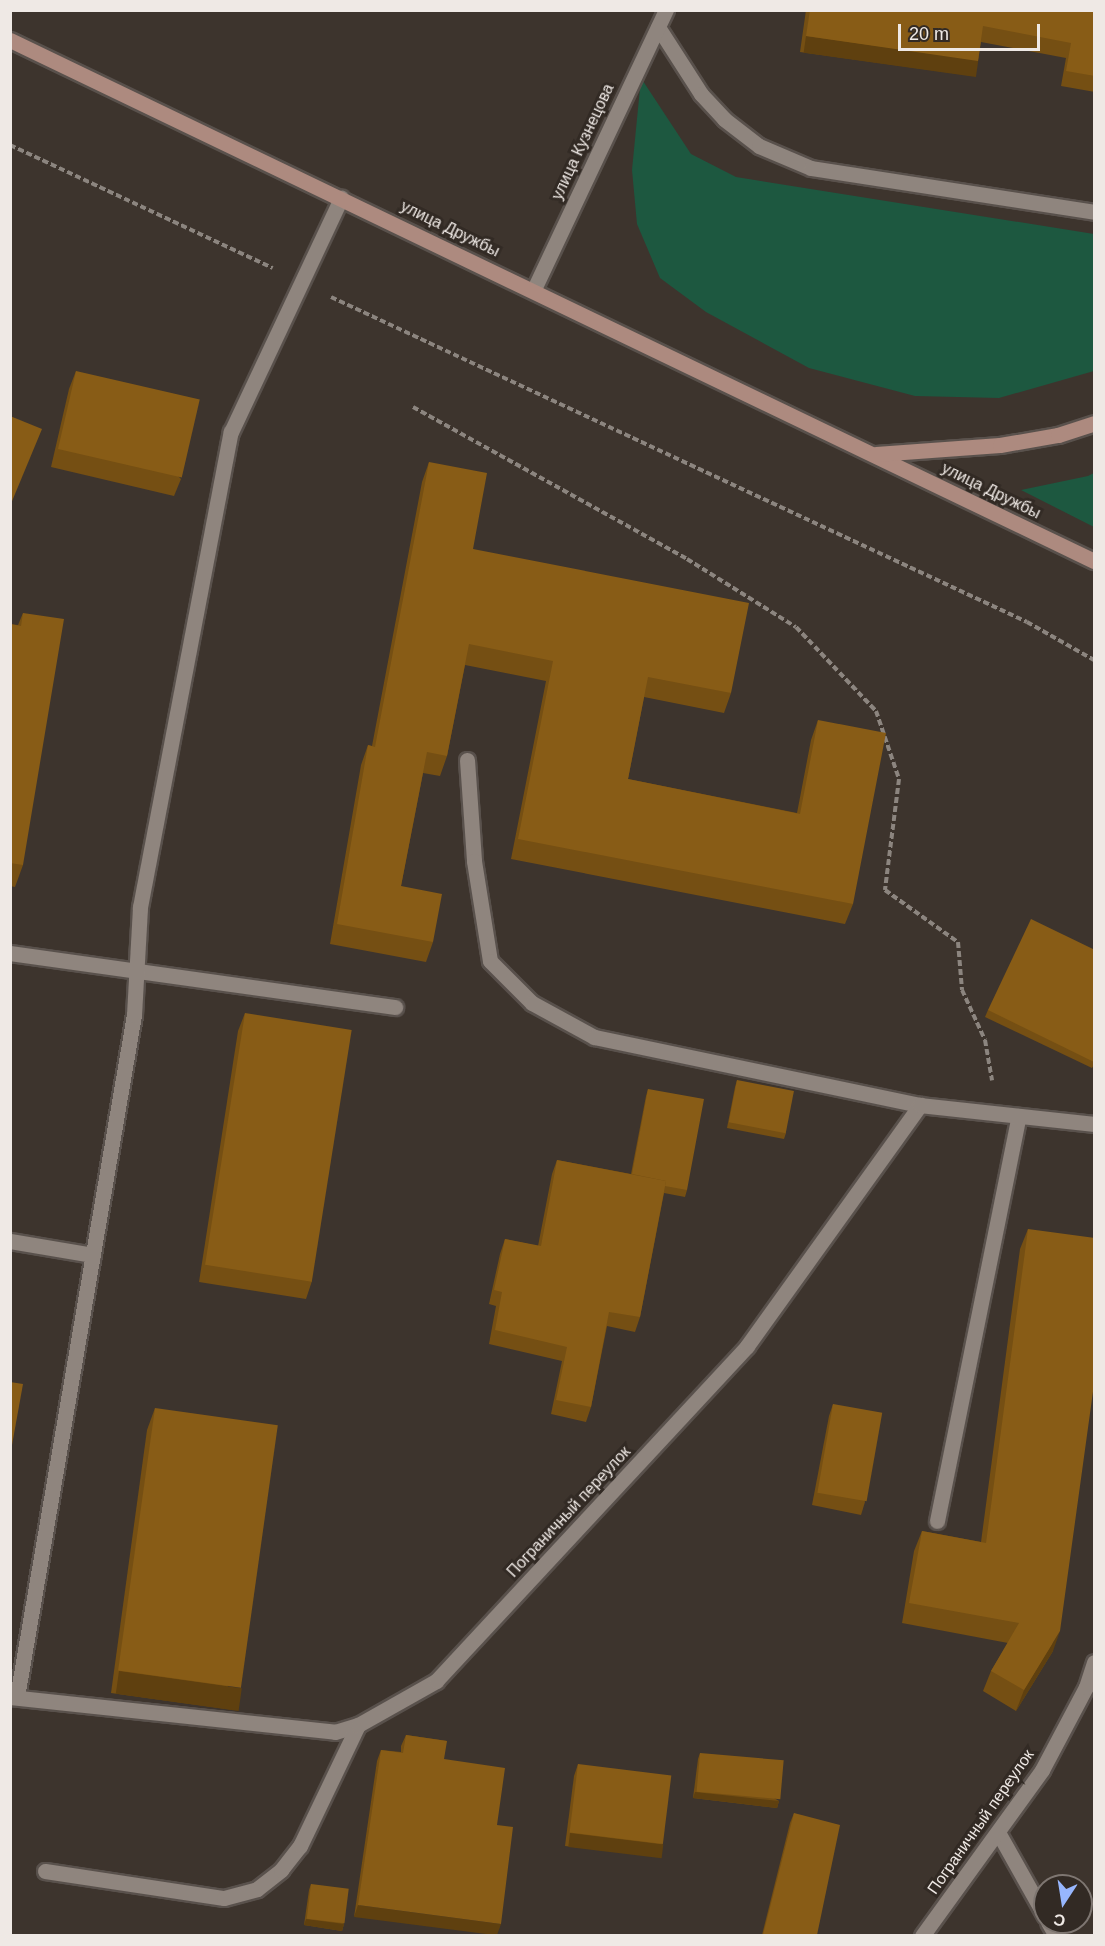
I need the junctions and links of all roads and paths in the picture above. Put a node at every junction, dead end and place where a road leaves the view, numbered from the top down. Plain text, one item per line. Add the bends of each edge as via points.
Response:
1 (666, 10) edge
2 (658, 27) junction
3 (10, 40) edge
4 (10, 145) edge
5 (340, 198) junction
6 (1095, 212) edge
7 (302, 282) junction
8 (534, 289) junction
9 (413, 407) dead end
10 (1095, 423) edge
11 (871, 454) junction
12 (1095, 561) edge
13 (1095, 660) edge
14 (467, 760) dead end
15 (10, 953) edge
16 (136, 971) junction
17 (395, 1007) dead end
18 (920, 1105) junction
19 (998, 1114) junction
20 (1019, 1116) junction
21 (1095, 1124) edge
22 (10, 1241) edge
23 (93, 1255) junction
24 (937, 1521) dead end
25 (1095, 1662) edge
26 (14, 1697) edge
27 (358, 1725) junction
28 (999, 1834) junction
29 (45, 1871) dead end
30 (1033, 1895) edge
31 (922, 1935) edge

1 - 2 street, улица Кузнецова
2 - 6 street via 701,94 724,119 759,146 811,168
2 - 8 street, улица Кузнецова
3 - 5 main road, улица Дружбы
4 - 7 path
5 - 7 street
5 - 8 main road, улица Дружбы
7 - 13 path via 1028,622
7 - 16 street via 231,432 140,907
8 - 11 main road, улица Дружбы
9 - 19 path via 687,559 796,627 876,711 899,779 885,890 958,942 962,990 985,1040
10 - 11 main road, улица Дружбы via 1059,435 1000,445
11 - 12 main road, улица Дружбы
14 - 18 street via 474,861 490,961 532,1003 594,1037
15 - 16 street
16 - 17 street
16 - 23 street via 134,1015
18 - 19 street
18 - 27 street, Пограничный переулок via 747,1346 436,1681
19 - 20 street
20 - 21 street
20 - 24 street
22 - 23 street
23 - 26 street
25 - 28 street, Пограничный переулок via 1086,1688 1042,1770
26 - 27 street, Пограничный переулок via 335,1732
27 - 29 street via 300,1846 281,1870 257,1889 224,1898
28 - 30 street
28 - 31 street, Пограничный переулок

